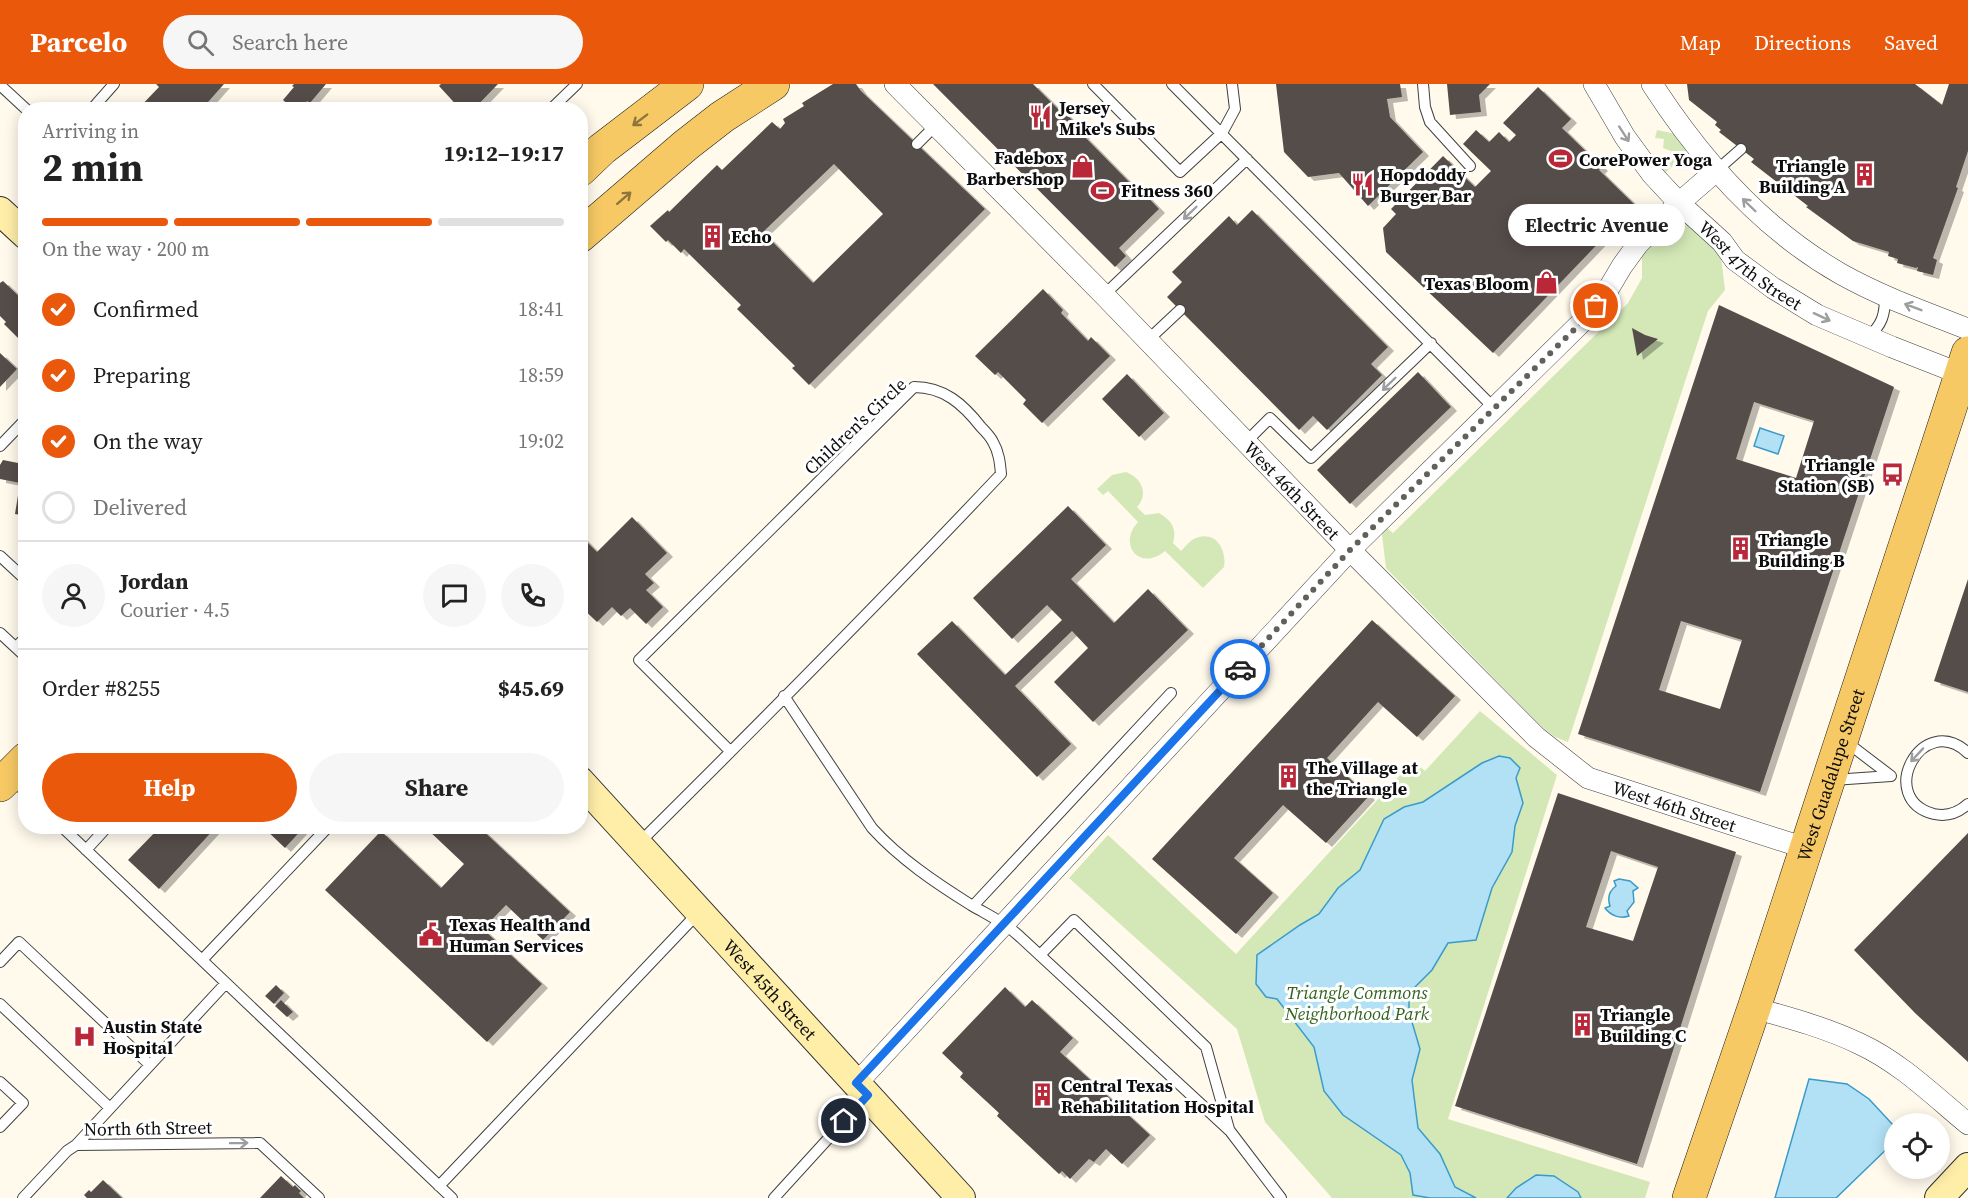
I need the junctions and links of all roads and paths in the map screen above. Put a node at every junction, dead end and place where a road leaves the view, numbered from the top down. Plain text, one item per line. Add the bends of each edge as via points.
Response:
1 (114, 84) edge
2 (577, 84) edge
3 (687, 84) edge
4 (737, 84) edge
5 (773, 84) edge
6 (895, 84) edge
7 (1093, 84) edge
8 (1172, 84) edge
9 (1232, 84) edge
10 (1423, 84) edge
11 (1594, 84) edge
12 (1652, 84) edge
13 (0, 85) edge
14 (18, 102) edge
15 (98, 102) edge
16 (558, 102) edge
17 (722, 117) junction
18 (936, 125) junction
19 (1221, 133) junction
20 (917, 144) dead end
21 (1741, 149) dead end
22 (1247, 159) junction
23 (588, 162) edge
24 (1470, 166) dead end
25 (1716, 171) junction
26 (1679, 203) junction
27 (0, 212) edge
28 (18, 228) edge
29 (588, 229) edge
30 (1104, 295) junction
31 (1885, 297) junction
32 (1180, 310) dead end
33 (1968, 328) edge
34 (1868, 338) junction
35 (1148, 340) junction
36 (1431, 343) junction
37 (1965, 363) edge
38 (1494, 408) junction
39 (18, 427) edge
40 (1247, 441) junction
41 (0, 446) edge
42 (1350, 550) junction
43 (0, 556) edge
44 (18, 573) edge
45 (0, 633) edge
46 (16, 647) edge
47 (1171, 693) dead end
48 (784, 696) junction
49 (1841, 738) junction
50 (730, 751) junction
51 (1968, 753) edge
52 (1892, 776) junction
53 (1827, 780) junction
54 (1905, 780) junction
55 (588, 789) edge
56 (1968, 804) edge
57 (69, 834) edge
58 (101, 834) edge
59 (320, 834) edge
60 (639, 843) junction
61 (1805, 848) junction
62 (86, 850) junction
63 (973, 906) junction
64 (700, 911) junction
65 (1004, 923) junction
66 (1040, 956) junction
67 (202, 960) junction
68 (0, 962) edge
69 (226, 983) junction
70 (0, 1004) edge
71 (1755, 1008) junction
72 (150, 1065) junction
73 (0, 1082) edge
74 (862, 1089) junction
75 (110, 1108) junction
76 (1968, 1124) edge
77 (0, 1127) edge
78 (1230, 1131) junction
79 (76, 1145) junction
80 (1968, 1167) edge
81 (439, 1186) junction
82 (23, 1198) edge
83 (319, 1198) edge
84 (452, 1198) edge
85 (774, 1198) edge
86 (961, 1198) edge
87 (1281, 1198) edge
88 (1689, 1198) edge
89 (1939, 1198) edge

1 - 15 lane
2 - 16 lane
3 -> 23 main road
4 - 17 main road
5 - 17 main road
6 - 18 street, West 46th Street
7 - 19 lane via 1180,172
8 - 19 lane
9 - 19 lane via 1235,109
10 - 24 lane via 1430,122
11 -> 26 street, West 47th Street via 1625,137
12 - 25 street
13 - 14 lane
29 -> 17 main road
18 - 20 lane
18 - 30 street, West 46th Street
19 - 22 lane
21 - 25 lane
22 -> 30 lane
22 - 36 lane
25 - 26 street
31 -> 25 street via 1840,274 1794,243
26 -> 34 street, West 47th Street via 1722,242 1735,260 1773,288 1817,315
26 - 38 street via 1638,244 1586,318
27 - 28 main road
30 - 35 street, West 46th Street
33 -> 31 street
31 - 34 lane via 1885,315
32 - 35 lane
34 - 37 street, West 47th Street
35 - 40 street, West 46th Street
36 - 38 lane
36 -> 40 lane via 1311,458 1270,418
37 - 49 main road, West Guadalupe Street
38 - 42 street
39 - 41 lane
40 - 42 street, West 46th Street
42 - 61 street, West 46th Street via 1536,737 1588,778
42 - 65 street
43 - 44 lane
45 - 46 lane
47 - 63 lane
48 - 50 lane, Children's Circle
48 - 50 lane, Children's Circle via 1001,474 993,441 971,413 949,395 928,387 914,387 639,660
48 - 63 lane via 872,828 905,860
49 - 52 lane
49 - 53 main road, West Guadalupe Street
50 - 60 lane, Children's Circle
51 -> 54 lane via 1951,743 1927,745 1916,753
52 - 53 lane
52 - 54 lane
53 - 61 main road, West Guadalupe Street
54 - 56 lane via 1911,797 1928,812 1952,814
55 - 60 main road, West 45th Street
57 - 62 lane
58 - 62 lane
59 - 67 lane
60 - 64 main road, West 45th Street
61 - 71 main road, West Guadalupe Street
62 - 67 lane
63 - 65 lane
64 - 74 main road, West 45th Street
64 - 81 lane
65 - 66 lane
65 - 74 street
66 - 78 lane
66 - 78 lane via 1074,920 1206,1047
67 - 69 lane
68 - 72 lane via 19,942
69 - 72 lane
69 - 81 lane
70 - 75 lane
71 - 76 street via 1861,1044 1910,1075
71 - 88 main road, West Guadalupe Street
72 - 75 lane
73 - 77 lane via 22,1103
74 - 85 lane
74 - 86 main road, West 45th Street
75 - 79 lane
78 - 87 lane
79 - 82 lane, North 6th Street
79 -> 83 lane, North 6th Street via 260,1143
80 - 89 main road
81 - 84 lane

